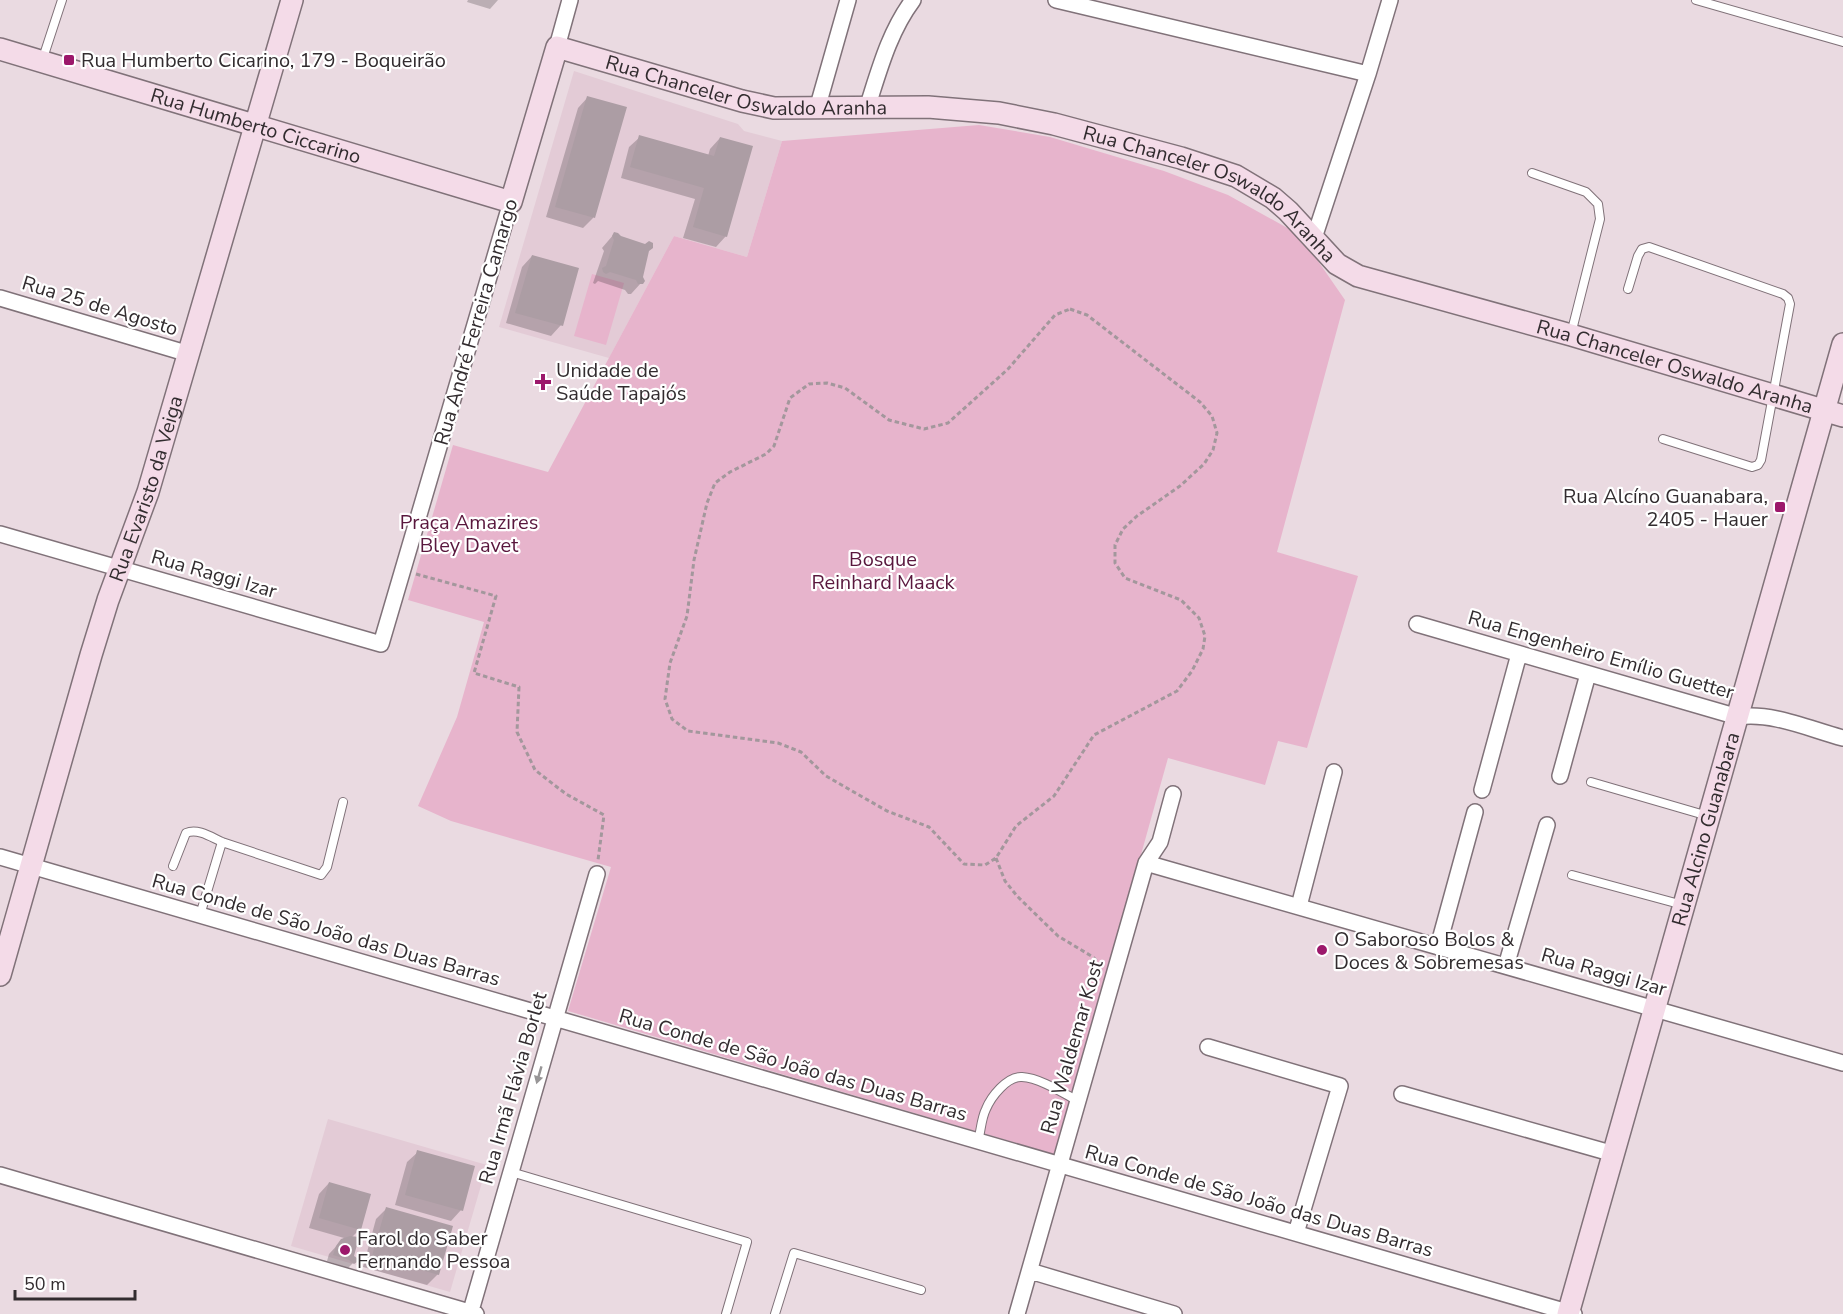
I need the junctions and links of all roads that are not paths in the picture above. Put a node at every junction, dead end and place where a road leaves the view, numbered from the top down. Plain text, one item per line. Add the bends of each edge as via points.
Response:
1 (62, 0) edge
2 (292, 0) edge
3 (570, 0) edge
4 (848, 0) edge
5 (913, 0) edge
6 (1056, 0) edge
7 (1390, 0) edge
8 (1696, 0) edge
9 (1843, 42) edge
10 (556, 47) junction
11 (0, 49) edge
12 (42, 62) junction
13 (1368, 75) junction
14 (867, 108) junction
15 (817, 109) junction
16 (255, 126) junction
17 (1532, 172) dead end
18 (511, 202) junction
19 (1314, 238) junction
20 (1628, 289) dead end
21 (0, 298) edge
22 (1571, 335) junction
23 (1843, 344) edge
24 (189, 354) junction
25 (1772, 394) junction
26 (1834, 413) edge
27 (1664, 439) dead end
28 (0, 534) edge
29 (120, 569) junction
30 (1417, 624) dead end
31 (381, 644) joint
32 (1519, 654) junction
33 (1588, 674) junction
34 (1738, 717) junction
35 (1843, 738) edge
36 (1334, 771) dead end
37 (1560, 776) dead end
38 (1592, 782) dead end
39 (1482, 790) dead end
40 (1173, 794) dead end
41 (343, 802) dead end
42 (1475, 812) dead end
43 (1709, 816) junction
44 (1547, 825) dead end
45 (222, 842) junction
46 (0, 857) edge
47 (1146, 863) junction
48 (31, 866) junction
49 (173, 866) dead end
50 (597, 874) road end
51 (1572, 875) dead end
52 (1299, 906) junction
53 (1684, 906) junction
54 (200, 915) junction
55 (1438, 947) junction
56 (1506, 966) junction
57 (0, 975) edge
58 (1655, 1009) junction
59 (555, 1018) junction
60 (1209, 1047) dead end
61 (1843, 1063) edge
62 (1402, 1094) dead end
63 (1078, 1101) junction
64 (978, 1141) junction
65 (1614, 1154) junction
66 (1060, 1165) junction
67 (511, 1172) junction
68 (0, 1175) edge
69 (1296, 1233) junction
70 (1030, 1271) junction
71 (921, 1290) dead end
72 (472, 1313) edge
73 (726, 1314) edge
74 (775, 1314) edge
75 (1017, 1314) edge
76 (1174, 1314) edge
77 (1570, 1314) edge

1 - 12 lane
2 - 16 street, Rua Evaristo da Veiga
3 - 10 street, Rua André Ferreira Camargo
4 - 15 street
5 - 14 street via 892,34
6 - 13 street
7 - 13 street
8 - 9 lane
10 - 15 street, Rua Chanceler Oswaldo Aranha via 742,101 774,108
10 - 18 street, Rua André Ferreira Camargo
11 - 12 street, Rua Humberto Ciccarino
12 - 16 street, Rua Humberto Ciccarino
13 - 19 street
14 - 15 street, Rua Chanceler Oswaldo Aranha
14 - 19 street, Rua Chanceler Oswaldo Aranha via 928,107 1029,118 1199,163 1236,176 1273,198
16 - 18 street, Rua Humberto Ciccarino
16 - 24 street, Rua Evaristo da Veiga
17 - 22 lane via 1586,192 1598,204 1600,219
18 - 31 street, Rua André Ferreira Camargo
19 - 22 street, Rua Chanceler Oswaldo Aranha via 1337,264 1358,276
20 - 25 lane via 1638,256 1649,247 1788,298
21 - 24 street, Rua 25 de Agosto
22 - 25 street, Rua Chanceler Oswaldo Aranha
23 - 26 street, Rua Alcino Guanabara
24 - 29 street, Rua Evaristo da Veiga via 148,492
25 - 26 street, Rua Chanceler Oswaldo Aranha
25 - 27 lane via 1758,465 1752,467
26 - 34 street, Rua Alcino Guanabara
28 - 29 street, Rua Raggi Izar
29 - 31 street, Rua Raggi Izar
29 - 48 street, Rua Evaristo da Veiga via 91,655
30 - 32 street, Rua Engenheiro Emílio Guetter
32 - 33 street, Rua Engenheiro Emílio Guetter
32 - 39 street
33 - 34 street, Rua Engenheiro Emílio Guetter
33 - 37 street
34 - 35 street, Rua Engenheiro Emílio Guetter via 1765,716
34 - 43 street, Rua Alcino Guanabara
36 - 52 street
38 - 43 lane
40 - 47 street, Rua Waldemar Kost via 1160,842
41 - 45 lane via 327,867 321,875
42 - 55 street
43 - 53 street, Rua Alcino Guanabara
44 - 56 street
45 - 49 lane via 192,830 186,833
45 - 54 lane
46 - 48 street, Rua Conde de São João das Duas Barras
47 - 52 street, Rua Raggi Izar
47 - 63 street, Rua Waldemar Kost
48 - 54 street, Rua Conde de São João das Duas Barras
48 - 57 street, Rua Evaristo da Veiga
50 - 59 street, Rua Irmã Flávia Borlet
51 - 53 lane
52 - 55 street, Rua Raggi Izar
53 - 58 street, Rua Alcino Guanabara
54 - 59 street, Rua Conde de São João das Duas Barras
55 - 56 street, Rua Raggi Izar
56 - 58 street, Rua Raggi Izar
58 - 61 street, Rua Raggi Izar
58 - 65 street, Rua Alcino Guanabara
59 - 64 street, Rua Conde de São João das Duas Barras
59 -> 67 street, Rua Irmã Flávia Borlet
60 - 69 street via 1340,1086
62 - 65 street
63 - 64 lane via 1039,1082 1014,1078 1002,1085 986,1109
63 - 66 street, Rua Waldemar Kost
64 - 66 street, Rua Conde de São João das Duas Barras
65 - 77 street, Rua Alcino Guanabara
66 - 69 street, Rua Conde de São João das Duas Barras
66 - 70 street, Rua Waldemar Kost
67 - 72 street, Rua Irmã Flávia Borlet
67 - 73 lane via 747,1242
68 - 72 street
69 - 77 street, Rua Conde de São João das Duas Barras
70 - 75 street, Rua Waldemar Kost
70 - 76 street
71 - 74 lane via 794,1253

